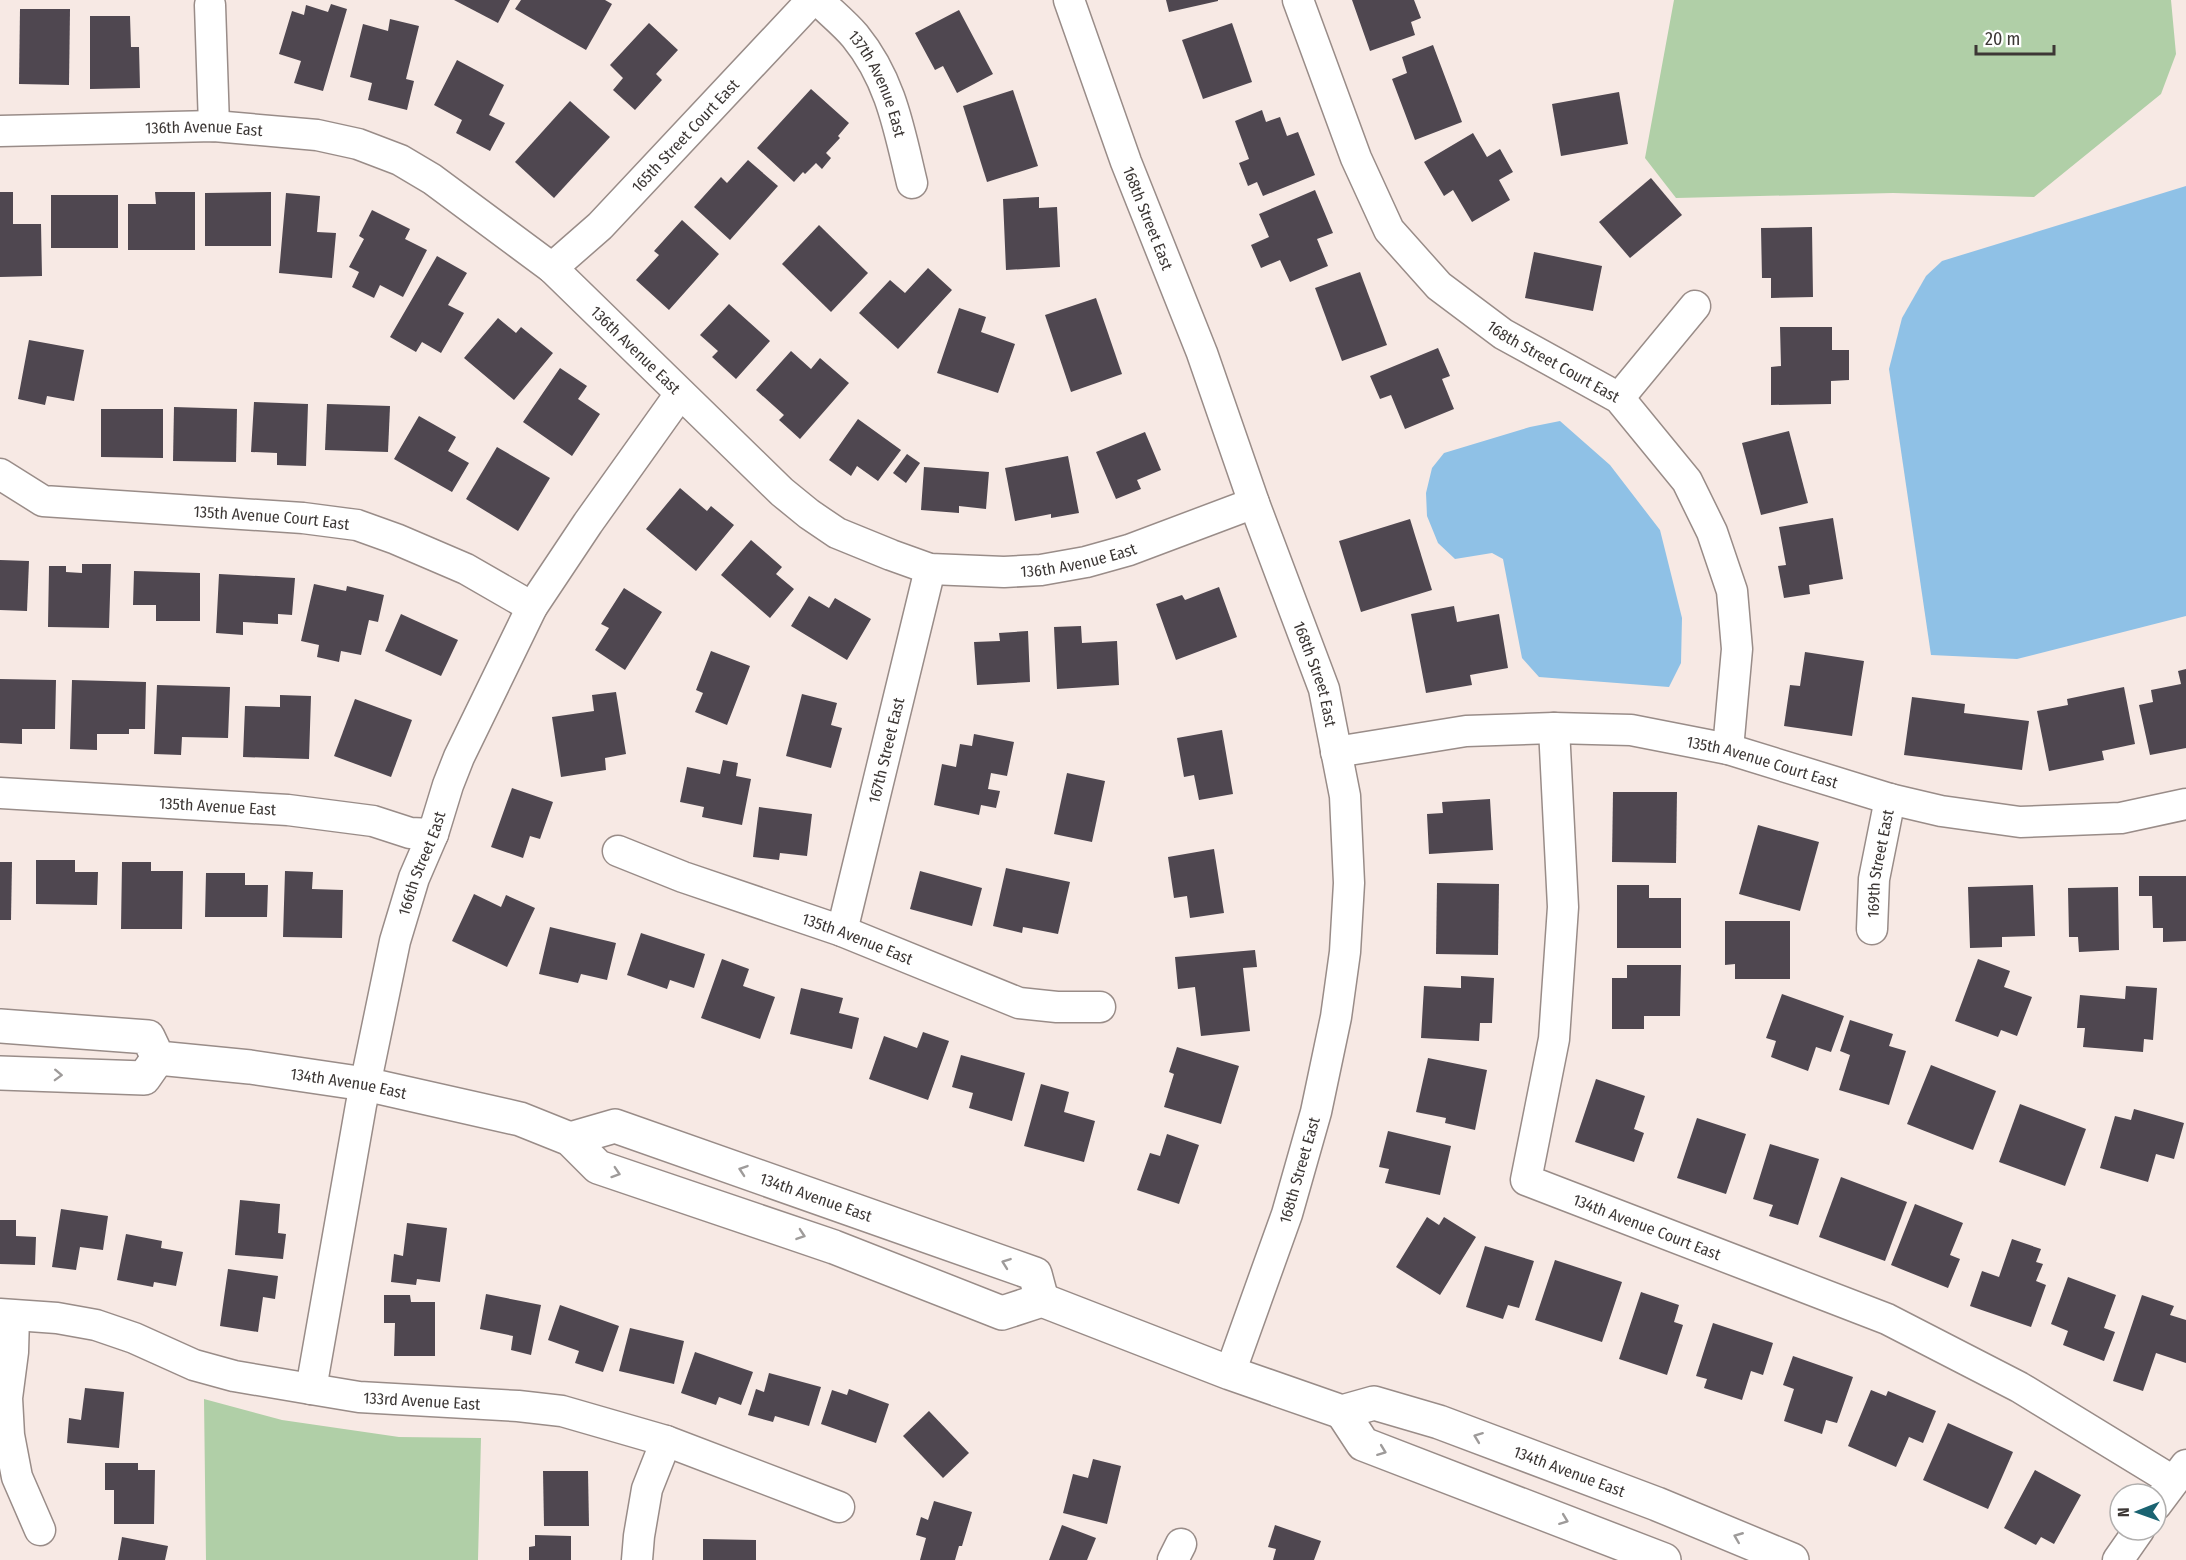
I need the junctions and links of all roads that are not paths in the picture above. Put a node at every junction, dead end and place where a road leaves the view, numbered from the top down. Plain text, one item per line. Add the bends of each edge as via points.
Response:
1 (812, 0) edge
2 (818, 0) edge
3 (1069, 0) edge
4 (1298, 0) edge
5 (210, 5) dead end
6 (214, 126) junction
7 (0, 131) edge
8 (912, 183) dead end
9 (552, 268) junction
10 (1695, 306) dead end
11 (680, 394) junction
12 (1619, 398) junction
13 (0, 474) edge
14 (1254, 503) junction
15 (930, 569) junction
16 (532, 607) junction
17 (1554, 728) junction
18 (1728, 749) junction
19 (1336, 752) junction
20 (0, 793) edge
21 (1890, 799) junction
22 (2186, 804) edge
23 (433, 834) junction
24 (618, 851) dead end
25 (1872, 929) dead end
26 (842, 931) junction
27 (1100, 1007) dead end
28 (0, 1026) edge
29 (153, 1047) junction
30 (0, 1073) edge
31 (364, 1084) junction
32 (570, 1139) junction
33 (1042, 1300) junction
34 (7, 1315) edge
35 (1230, 1373) junction
36 (311, 1389) junction
37 (1342, 1412) junction
38 (666, 1441) junction
39 (2179, 1473) edge
40 (2168, 1488) edge
41 (839, 1507) dead end
42 (40, 1530) dead end
43 (2131, 1542) edge
44 (638, 1560) edge
45 (1664, 1560) edge
46 (1792, 1560) edge
47 (2118, 1560) edge

1 - 9 street, 165th Street Court East via 600,226
2 - 8 street, 137th Avenue East via 854,35 877,67 894,106
3 - 14 street, 168th Street East
4 - 12 street, 168th Street Court East via 1356,158 1389,230 1439,286 1503,334
5 - 6 street
6 - 7 street, 136th Avenue East
6 - 9 street, 136th Avenue East via 316,135 358,144 400,160 432,179
9 - 11 street, 136th Avenue East
10 - 12 street
11 - 15 street, 136th Avenue East via 809,514 837,533
11 - 16 street, 166th Street East
12 - 18 street, 168th Street Court East via 1687,481 1712,532 1732,591 1737,649
13 - 16 street, 135th Avenue Court East via 43,501 357,525 466,569
14 - 15 street, 136th Avenue East via 1086,562 1004,572
14 - 19 street, 168th Street East via 1324,689
15 - 26 street, 167th Street East
16 - 23 street, 166th Street East via 459,757
17 - 18 street, 135th Avenue Court East via 1631,730
17 - 19 street, 135th Avenue Court East via 1466,730
17 - 39 street, 134th Avenue Court East via 1563,907 1554,1039 1526,1180 1887,1319
18 - 21 street, 135th Avenue Court East
19 - 35 street, 168th Street East via 1345,796 1349,883 1345,952 1335,1017 1316,1112 1287,1214
20 - 23 street, 135th Avenue East via 288,810 373,820 410,832
21 - 22 street, 135th Avenue Court East via 2020,822 2121,818
21 - 25 street, 169th Street East via 1874,879
23 - 31 street, 166th Street East via 414,878 395,941
24 - 26 street, 135th Avenue East
26 - 27 street, 135th Avenue East via 1019,1003
28 - 29 street, 134th Avenue East via 41,1028
30 -> 29 street via 144,1078
29 - 31 street, 134th Avenue East
31 - 32 street, 134th Avenue East via 520,1119
31 - 36 street, 166th Street East
32 -> 33 street, 134th Avenue East via 598,1167 834,1247 1002,1313
33 -> 32 street, 134th Avenue East via 1035,1274 615,1126
33 - 35 street
34 - 36 street, 133rd Avenue East via 96,1325 195,1365
34 - 42 street via 13,1352 7,1398 9,1435 17,1477
35 - 37 street
36 - 38 street, 133rd Avenue East via 359,1397 562,1411
37 -> 45 street via 1363,1444
46 -> 37 street, 134th Avenue East via 1657,1504 1439,1422 1374,1403
38 - 41 street, 133rd Avenue East
38 - 44 street via 647,1489
39 - 40 street
43 - 47 street

